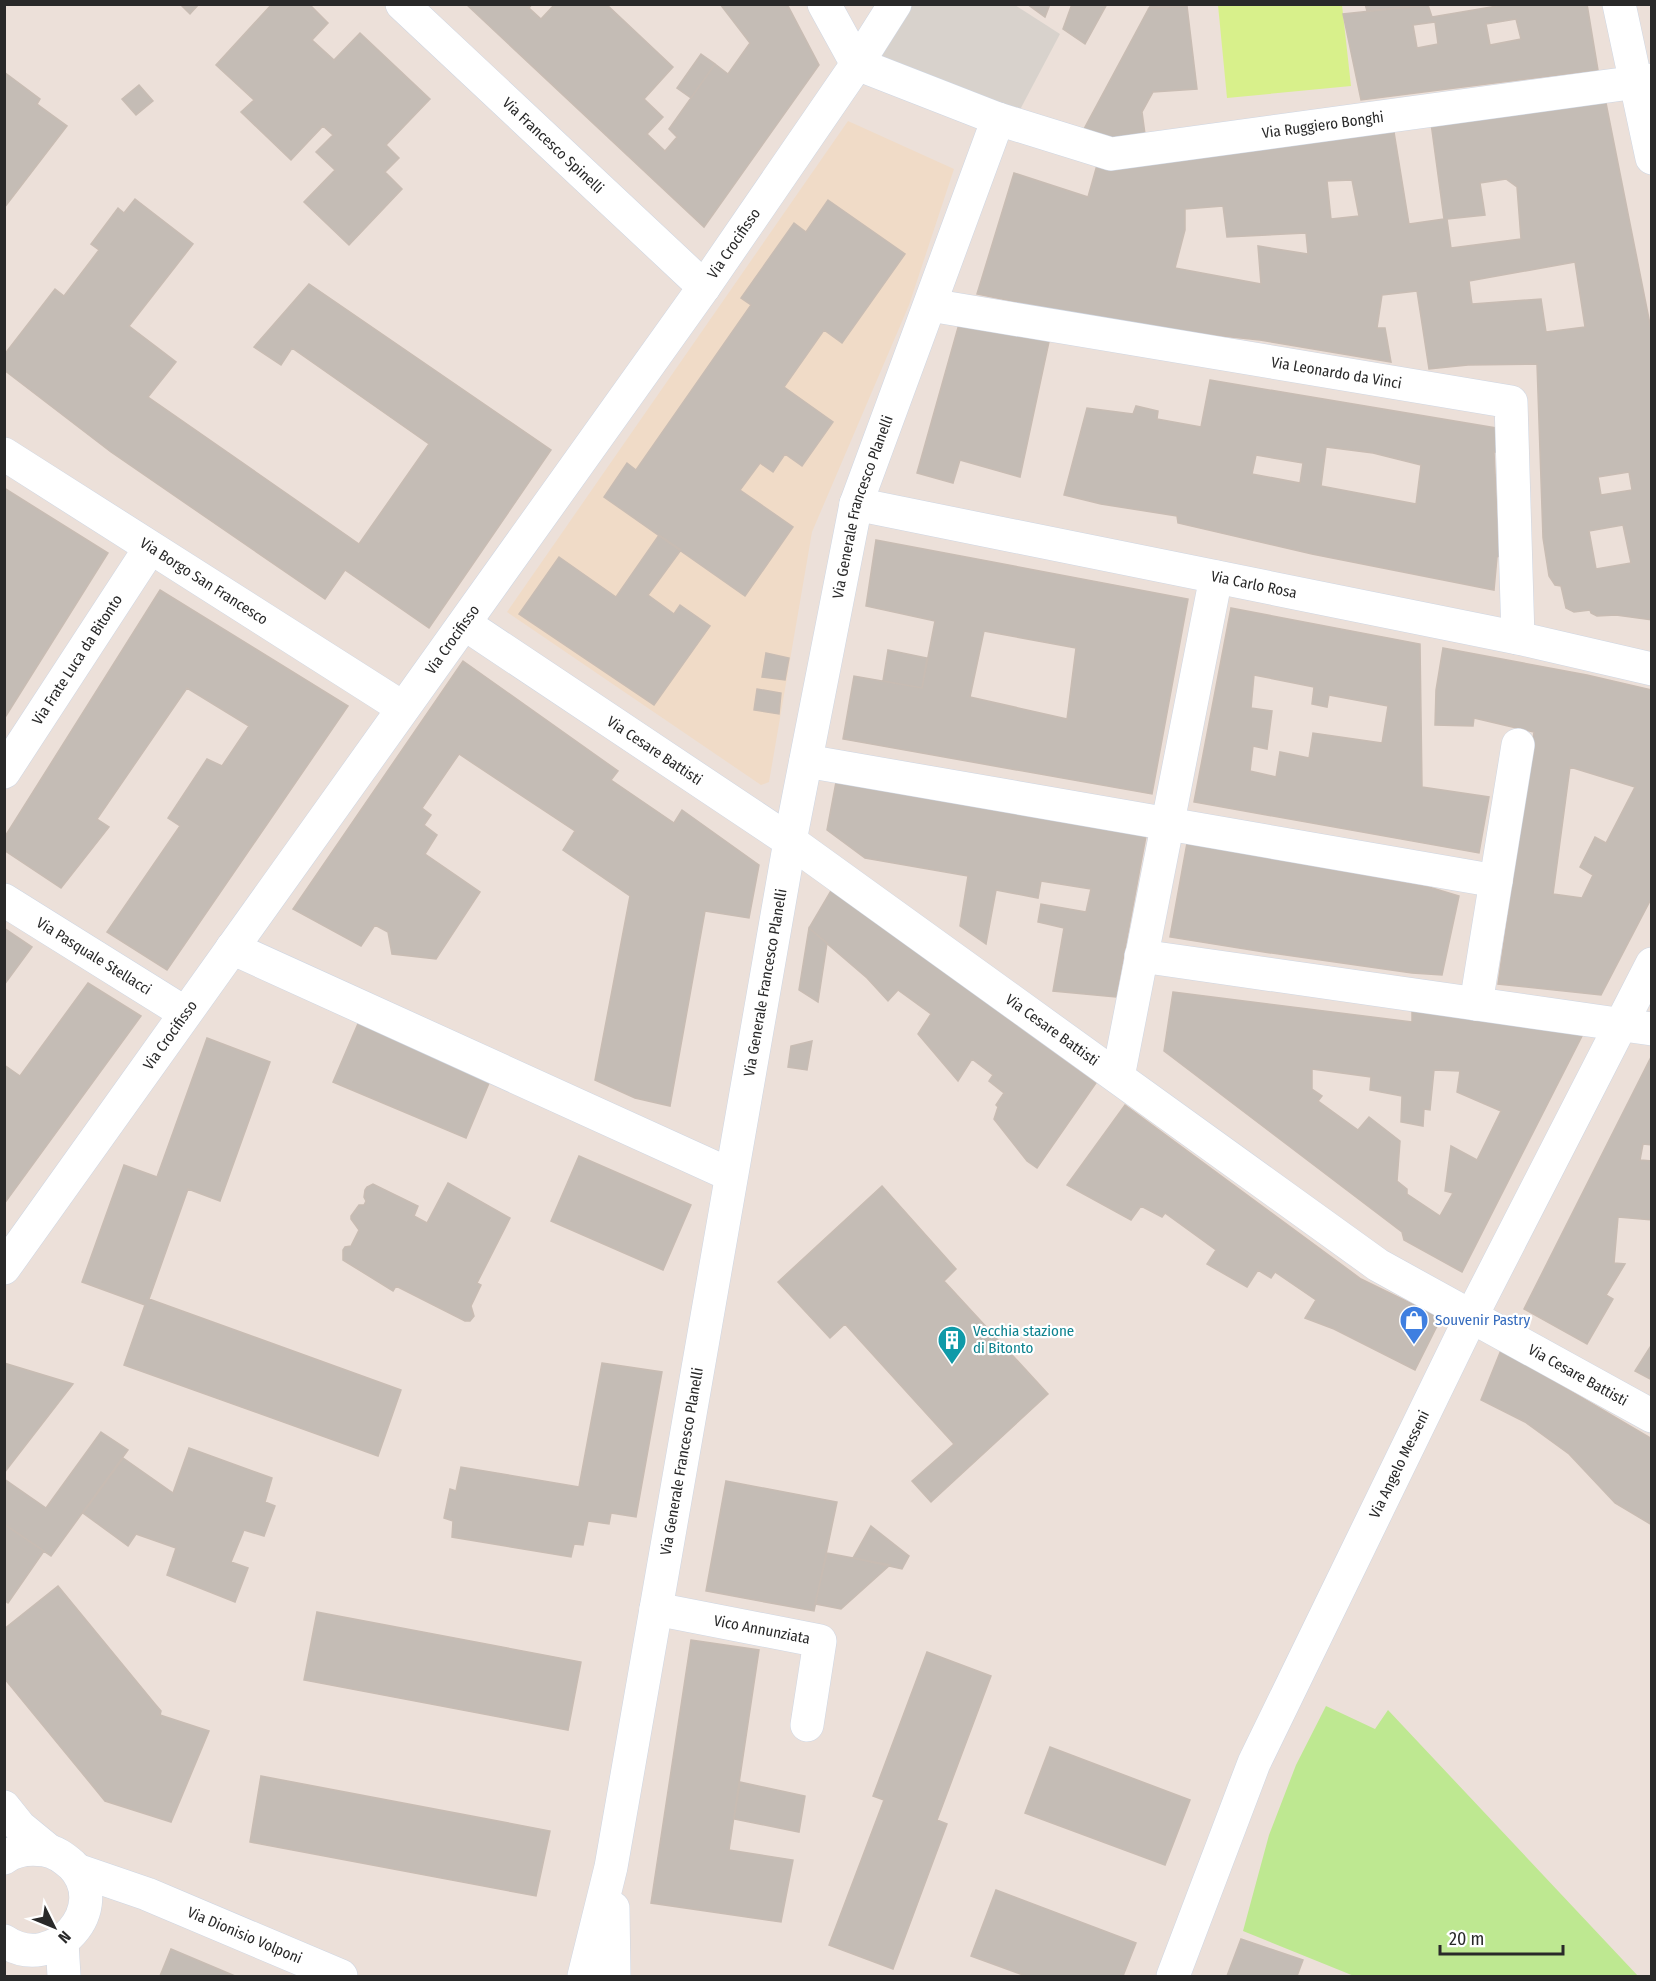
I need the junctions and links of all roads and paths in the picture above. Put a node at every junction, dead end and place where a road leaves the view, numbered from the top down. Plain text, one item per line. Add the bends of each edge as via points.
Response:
1 (402, 4) edge
2 (824, 4) edge
3 (895, 4) edge
4 (1619, 4) edge
5 (857, 64) junction
6 (1643, 82) edge
7 (998, 119) junction
8 (1652, 158) edge
9 (704, 287) junction
10 (930, 305) junction
11 (4, 454) edge
12 (856, 504) junction
13 (150, 548) junction
14 (1216, 577) junction
15 (465, 624) junction
16 (1518, 639) junction
17 (1652, 669) edge
18 (403, 708) junction
19 (1518, 745) dead end
20 (806, 761) junction
21 (4, 772) edge
22 (1168, 824) junction
23 (790, 841) junction
24 (1496, 882) junction
25 (4, 900) edge
26 (232, 948) junction
27 (1141, 956) junction
28 (1652, 964) edge
29 (1476, 1004) junction
30 (185, 1013) junction
31 (1636, 1027) edge
32 (1118, 1077) junction
33 (731, 1175) junction
34 (4, 1268) edge
35 (1471, 1317) junction
36 (1652, 1416) edge
37 (656, 1609) junction
38 (807, 1725) dead end
39 (4, 1807) edge
40 (48, 1850) junction
41 (4, 1858) edge
42 (612, 1867) junction
43 (77, 1870) junction
44 (147, 1894) junction
45 (69, 1936) junction
46 (9, 1944) edge
47 (37, 1977) edge
48 (64, 1977) edge
49 (341, 1977) edge
50 (584, 1977) edge
51 (614, 1977) edge
52 (1173, 1977) edge

1 - 9 street, Via Francesco Spinelli
2 - 5 street
3 - 5 street, Via Crocifisso
4 - 6 street
5 - 7 street, Via Ruggiero Bonghi
5 - 9 street, Via Crocifisso
6 - 7 street, Via Ruggiero Bonghi via 1111,154
6 - 8 street
7 - 10 street, Via Generale Francesco Planelli
9 - 15 street, Via Crocifisso
10 - 12 street, Via Generale Francesco Planelli
10 - 16 street, Via Leonardo da Vinci via 1511,402
11 - 13 street, Via Borgo San Francesco
12 - 14 street, Via Carlo Rosa
12 - 20 street, Via Generale Francesco Planelli
13 - 18 street, Via Borgo San Francesco
13 - 21 street, Via Frate Luca da Bitonto
14 - 16 street, Via Carlo Rosa
14 - 22 street
15 - 18 street, Via Crocifisso
15 - 23 street, Via Cesare Battisti
16 - 17 street, Via Carlo Rosa
18 - 26 street, Via Crocifisso
19 - 24 street
20 - 22 street
20 - 23 street, Via Generale Francesco Planelli
22 - 24 street
22 - 27 street
23 - 32 street, Via Cesare Battisti
23 - 33 street, Via Generale Francesco Planelli
24 - 29 street
25 - 30 street, Via Pasquale Stellacci
26 - 30 street, Via Crocifisso
26 - 33 street
27 - 29 street
27 - 32 street
28 - 31 street, Via Angelo Messeni
29 - 31 street
30 - 34 street, Via Crocifisso
31 - 35 street, Via Angelo Messeni
32 - 35 street, Via Cesare Battisti via 1378,1265
33 - 37 street, Via Generale Francesco Planelli
35 - 36 street, Via Cesare Battisti
35 - 52 street, Via Angelo Messeni via 1254,1763
37 - 38 street, Vico Annunziata via 820,1641
37 - 42 street, Via Generale Francesco Planelli
39 - 40 street, Via Dionisio Volponi via 20,1827
40 - 41 street via 27,1848
40 - 43 street, Via Dionisio Volponi
42 - 50 street, Via Generale Francesco Planelli
42 - 51 street, Via Generale Francesco Planelli
43 - 44 street, Via Dionisio Volponi
43 - 45 street via 86,1896 83,1914
44 - 45 street via 95,1912
44 - 49 street, Via Dionisio Volponi
45 - 46 street via 49,1948 31,1950
45 - 48 street
46 - 47 street

